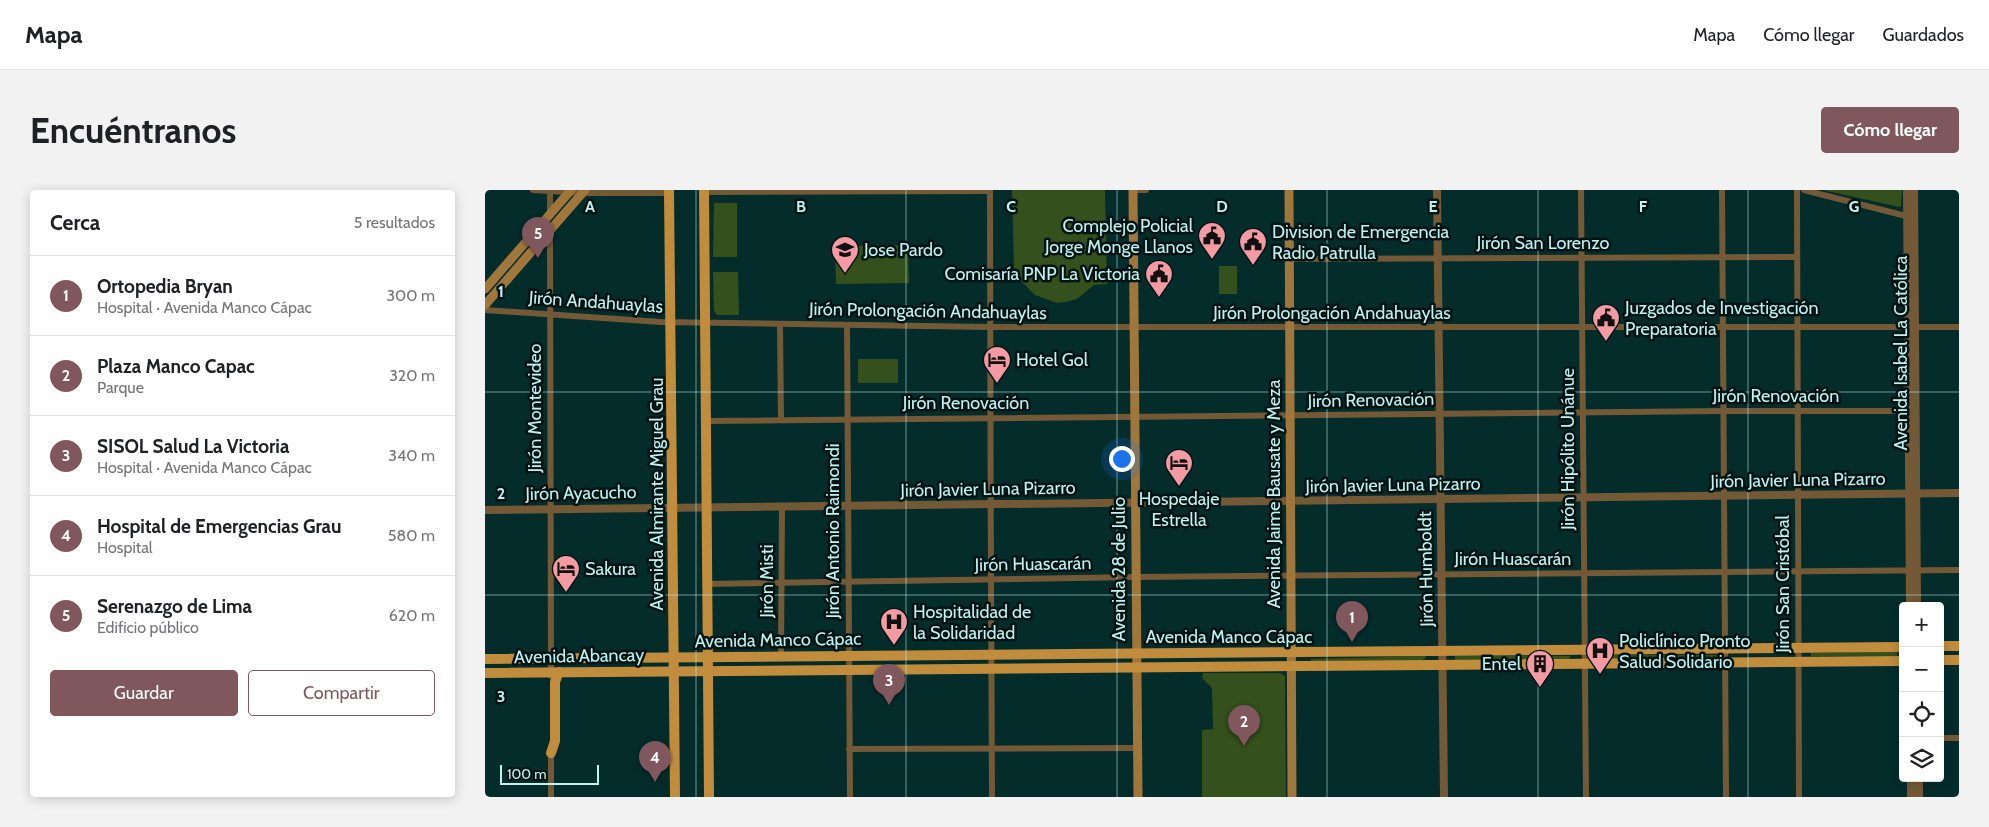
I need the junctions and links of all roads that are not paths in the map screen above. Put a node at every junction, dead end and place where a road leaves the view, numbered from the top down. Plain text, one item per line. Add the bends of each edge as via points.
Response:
1 (533, 190) edge
2 (990, 190) edge
3 (1133, 190) edge
4 (1146, 190) edge
5 (1289, 190) edge
6 (1437, 190) edge
7 (1581, 190) edge
8 (1722, 190) edge
9 (1797, 190) edge
10 (1804, 190) edge
11 (1907, 190) edge
12 (1914, 190) edge
13 (550, 191) edge
14 (569, 191) edge
15 (584, 191) edge
16 (669, 191) edge
17 (705, 191) edge
18 (884, 191) edge
19 (550, 214) junction
20 (1911, 217) junction
21 (550, 230) junction
22 (1797, 256) junction
23 (1723, 257) junction
24 (1438, 258) junction
25 (1581, 258) junction
26 (1289, 259) junction
27 (485, 289) edge
28 (485, 305) edge
29 (485, 310) edge
30 (550, 314) junction
31 (674, 322) junction
32 (703, 323) junction
33 (780, 324) junction
34 (847, 325) junction
35 (989, 327) junction
36 (1439, 327) junction
37 (1582, 327) junction
38 (1723, 327) junction
39 (1798, 327) junction
40 (1912, 327) junction
41 (1959, 327) edge
42 (1134, 328) junction
43 (1289, 328) junction
44 (1723, 411) junction
45 (1798, 411) junction
46 (1913, 411) junction
47 (1583, 412) junction
48 (1439, 414) junction
49 (1290, 415) junction
50 (1135, 417) junction
51 (990, 418) junction
52 (847, 419) junction
53 (781, 420) junction
54 (706, 421) junction
55 (1913, 493) junction
56 (1959, 493) edge
57 (1798, 495) junction
58 (1724, 496) junction
59 (1583, 498) junction
60 (1441, 499) junction
61 (1291, 501) junction
62 (1135, 503) junction
63 (991, 504) junction
64 (848, 505) junction
65 (782, 506) junction
66 (674, 507) junction
67 (704, 507) junction
68 (550, 508) junction
69 (485, 510) edge
70 (1913, 570) junction
71 (1959, 570) edge
72 (1725, 572) junction
73 (1798, 572) junction
74 (1584, 573) junction
75 (1441, 574) junction
76 (1291, 575) junction
77 (1136, 577) junction
78 (992, 580) junction
79 (848, 582) junction
80 (708, 584) junction
81 (781, 584) junction
82 (1910, 602) edge
83 (1917, 602) edge
84 (1944, 646) edge
85 (1959, 646) edge
86 (1899, 647) edge
87 (1799, 648) junction
88 (1725, 649) junction
89 (1585, 650) junction
90 (1442, 652) junction
91 (1136, 653) junction
92 (1291, 653) junction
93 (992, 654) junction
94 (849, 656) junction
95 (781, 657) junction
96 (550, 658) junction
97 (676, 658) junction
98 (704, 658) junction
99 (485, 659) edge
100 (1944, 660) edge
101 (1959, 660) edge
102 (1899, 661) edge
103 (1725, 662) junction
104 (1799, 662) junction
105 (1585, 664) junction
106 (1442, 666) junction
107 (1291, 667) junction
108 (1136, 668) junction
109 (992, 669) junction
110 (849, 670) junction
111 (676, 671) junction
112 (704, 671) junction
113 (555, 672) junction
114 (485, 673) edge
115 (1944, 738) edge
116 (1959, 738) edge
117 (1137, 748) junction
118 (849, 749) junction
119 (992, 749) junction
120 (551, 752) joint
121 (1911, 782) edge
122 (1919, 782) edge
123 (551, 797) edge
124 (675, 797) edge
125 (709, 797) edge
126 (850, 797) edge
127 (992, 797) edge
128 (1138, 797) edge
129 (1292, 797) edge
130 (1443, 797) edge
131 (1586, 797) edge
132 (1726, 797) edge
133 (1799, 797) edge
134 (1911, 797) edge
135 (1919, 797) edge

1 - 13 street
2 - 18 street
2 - 35 street
3 - 4 street
3 - 42 main road, Avenida 28 de Julio
5 - 26 main road, Avenida Jaime Bausate y Meza
6 - 24 street, Jirón Humboldt
7 - 25 street, Jirón Hipólito Unánue
8 - 23 street
9 - 22 street, Jirón San Cristóbal
10 - 20 street
11 - 20 street, Avenida Isabel La Católica
12 - 20 street, Avenida Isabel La Católica
13 - 14 street
13 - 19 street
14 - 15 street
14 - 19 main road
15 - 16 street
15 - 21 main road
16 - 31 main road, Avenida Almirante Miguel Grau
17 - 18 street
17 - 32 main road
19 - 27 main road
20 - 40 street, Avenida Isabel La Católica
21 - 28 main road
21 - 30 street, Jirón Montevideo
22 - 23 street, Jirón San Lorenzo
22 - 39 street, Jirón San Cristóbal
23 - 25 street, Jirón San Lorenzo
23 - 38 street
24 - 25 street, Jirón San Lorenzo
24 - 26 street, Jirón San Lorenzo
24 - 36 street, Jirón Humboldt
25 - 37 street, Jirón Hipólito Unánue
26 - 43 main road, Avenida Jaime Bausate y Meza
29 - 30 street, Jirón Andahuaylas
30 - 31 street, Jirón Andahuaylas
30 - 68 street, Jirón Montevideo
31 - 32 street, Jirón Andahuaylas
31 - 66 main road, Avenida Almirante Miguel Grau
32 - 33 street, Jirón Prolongación Andahuaylas
32 - 54 main road
33 - 34 street, Jirón Prolongación Andahuaylas
33 - 53 street
34 - 35 street, Jirón Prolongación Andahuaylas
34 - 52 street, Jirón Antonio Raimondi
35 - 42 street, Jirón Prolongación Andahuaylas
35 - 51 street
36 - 37 street, Jirón Prolongación Andahuaylas
36 - 43 street, Jirón Prolongación Andahuaylas
36 - 48 street, Jirón Humboldt
37 - 38 street, Jirón Prolongación Andahuaylas
37 - 47 street, Jirón Hipólito Unánue
38 - 39 street, Jirón Prolongación Andahuaylas
38 - 44 street
39 - 40 street, Jirón Prolongación Andahuaylas
39 - 45 street, Jirón San Cristóbal
40 - 41 street, Jirón Prolongación Andahuaylas
40 - 46 street, Avenida Isabel La Católica
42 - 43 street, Jirón Prolongación Andahuaylas
42 - 50 main road, Avenida 28 de Julio
43 - 49 main road, Avenida Jaime Bausate y Meza
44 - 45 street, Jirón Renovación
44 - 47 street, Jirón Renovación
44 - 58 street
45 - 46 street, Jirón Renovación
45 - 57 street, Jirón San Cristóbal
46 - 55 street, Avenida Isabel La Católica
47 - 48 street, Jirón Renovación
47 - 59 street, Jirón Hipólito Unánue
48 - 49 street, Jirón Renovación
48 - 60 street, Jirón Humboldt
49 - 50 street, Jirón Renovación
49 - 61 main road, Avenida Jaime Bausate y Meza
50 - 51 street, Jirón Renovación
50 - 62 main road, Avenida 28 de Julio
51 - 52 street, Jirón Renovación
51 - 63 street
52 - 53 street, Jirón Renovación
52 - 64 street, Jirón Antonio Raimondi
53 - 54 street, Jirón Renovación
54 - 67 main road
55 - 56 street, Jirón Javier Luna Pizarro
55 - 57 street, Jirón Javier Luna Pizarro
55 - 70 street, Avenida Isabel La Católica
57 - 58 street, Jirón Javier Luna Pizarro
57 - 73 street, Jirón San Cristóbal
58 - 59 street, Jirón Javier Luna Pizarro
58 - 72 street
59 - 60 street, Jirón Javier Luna Pizarro
59 - 74 street, Jirón Hipólito Unánue
60 - 61 street, Jirón Javier Luna Pizarro
60 - 75 street, Jirón Humboldt
61 - 62 street, Jirón Javier Luna Pizarro
61 - 76 main road, Avenida Jaime Bausate y Meza
62 - 63 street, Jirón Javier Luna Pizarro
62 - 77 main road, Avenida 28 de Julio
63 - 64 street, Jirón Javier Luna Pizarro
63 - 78 street
64 - 65 street, Jirón Javier Luna Pizarro
64 - 79 street, Jirón Antonio Raimondi
65 - 67 street, Jirón Javier Luna Pizarro
65 - 81 street, Jirón Misti
66 - 67 street, Jirón Ayacucho
66 - 68 street, Jirón Ayacucho
66 - 97 main road, Avenida Almirante Miguel Grau
67 - 80 main road
68 - 69 street, Jirón Ayacucho
68 - 96 street, Jirón Montevideo
70 - 71 street, Jirón Huascarán
70 - 73 street, Jirón Huascarán
70 - 82 street, Avenida Isabel La Católica
70 - 83 street, Avenida Isabel La Católica
72 - 73 street, Jirón Huascarán
72 - 74 street, Jirón Huascarán
72 - 88 street
73 - 87 street, Jirón San Cristóbal
74 - 75 street, Jirón Huascarán
74 - 89 street, Jirón Hipólito Unánue
75 - 76 street, Jirón Huascarán
75 - 90 street, Jirón Humboldt
76 - 77 street, Jirón Huascarán
76 - 92 main road, Avenida Jaime Bausate y Meza
77 - 78 street, Jirón Huascarán
77 - 91 main road, Avenida 28 de Julio
78 - 79 street, Jirón Huascarán
78 - 93 street
79 - 81 street, Jirón Huascarán
79 - 94 street, Jirón Antonio Raimondi
80 - 81 street, Jirón Huascarán
80 - 98 main road
81 - 95 street, Jirón Misti
84 - 85 main road
86 - 87 main road, Avenida Manco Cápac
87 - 88 main road, Avenida Manco Cápac
87 - 104 street, Jirón San Cristóbal
88 - 89 main road, Avenida Manco Cápac
88 - 103 street
89 - 90 main road, Avenida Manco Cápac
89 - 105 street, Jirón Hipólito Unánue
90 - 92 main road, Avenida Manco Cápac
90 - 106 street, Jirón Humboldt
91 - 92 main road, Avenida Manco Cápac
91 - 93 main road, Avenida Manco Cápac
91 - 108 main road, Avenida 28 de Julio
92 - 107 main road, Avenida Jaime Bausate y Meza
93 - 94 main road, Avenida Manco Cápac
93 - 109 street
94 - 95 main road, Avenida Manco Cápac
94 - 110 street, Jirón Antonio Raimondi
95 - 98 main road, Avenida Manco Cápac
96 - 97 main road, Avenida Abancay
96 - 99 main road, Avenida Abancay
96 - 113 street, Jirón Montevideo
97 - 98 main road, Avenida Manco Cápac
97 - 111 main road, Avenida Almirante Miguel Grau
98 - 112 main road
100 - 101 main road
102 - 104 main road, Avenida Manco Cápac
103 - 104 main road, Avenida Manco Cápac
103 - 105 main road, Avenida Manco Cápac
103 - 132 street
104 - 133 street, Jirón San Cristóbal
105 - 106 main road, Avenida Manco Cápac
105 - 131 street, Jirón Hipólito Unánue
106 - 107 main road, Avenida Manco Cápac
106 - 130 street, Jirón Humboldt
107 - 108 main road, Avenida Manco Cápac
107 - 129 main road, Avenida Jaime Bausate y Meza
108 - 109 main road, Avenida Manco Cápac
108 - 117 main road, Avenida 28 de Julio
109 - 110 main road, Avenida Manco Cápac
109 - 119 street
110 - 112 main road, Avenida Manco Cápac
110 - 118 street, Jirón Antonio Raimondi
111 - 112 main road, Avenida Manco Cápac
111 - 113 main road, Avenida Abancay
111 - 124 main road, Avenida Almirante Miguel Grau
112 - 125 main road
113 - 114 main road, Avenida Abancay
113 - 120 main road via 555,741
115 - 116 street
117 - 119 street
117 - 128 main road, Avenida 28 de Julio
118 - 119 street
118 - 126 street, Jirón Antonio Raimondi
119 - 127 street
120 - 123 street
121 - 134 street
122 - 135 street

